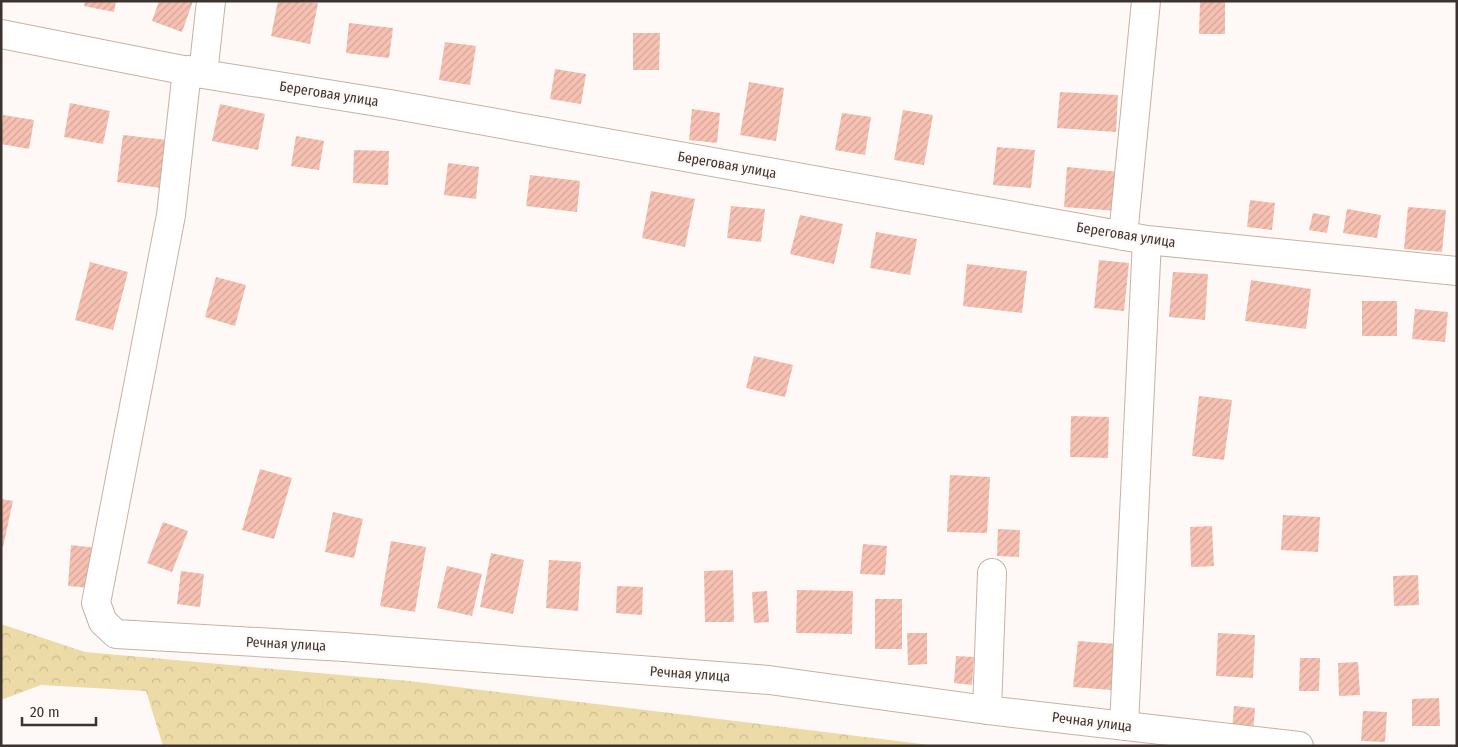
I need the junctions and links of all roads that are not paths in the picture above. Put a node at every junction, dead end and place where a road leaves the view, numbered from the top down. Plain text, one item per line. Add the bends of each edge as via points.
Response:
1 (211, 1) edge
2 (1146, 1) edge
3 (1, 34) edge
4 (195, 72) junction
5 (1135, 238) junction
6 (1457, 272) edge
7 (992, 573) dead end
8 (987, 710) junction
9 (1124, 726) junction
10 (1299, 746) edge

1 - 4 street
2 - 5 street
3 - 4 street, Береговая улица
4 - 5 street, Береговая улица
4 - 8 street, Речная улица via 171,215 96,603 103,622 116,634 344,647 769,680
5 - 6 street, Береговая улица
5 - 9 street
7 - 8 street
8 - 9 street, Речная улица
9 - 10 street, Речная улица

